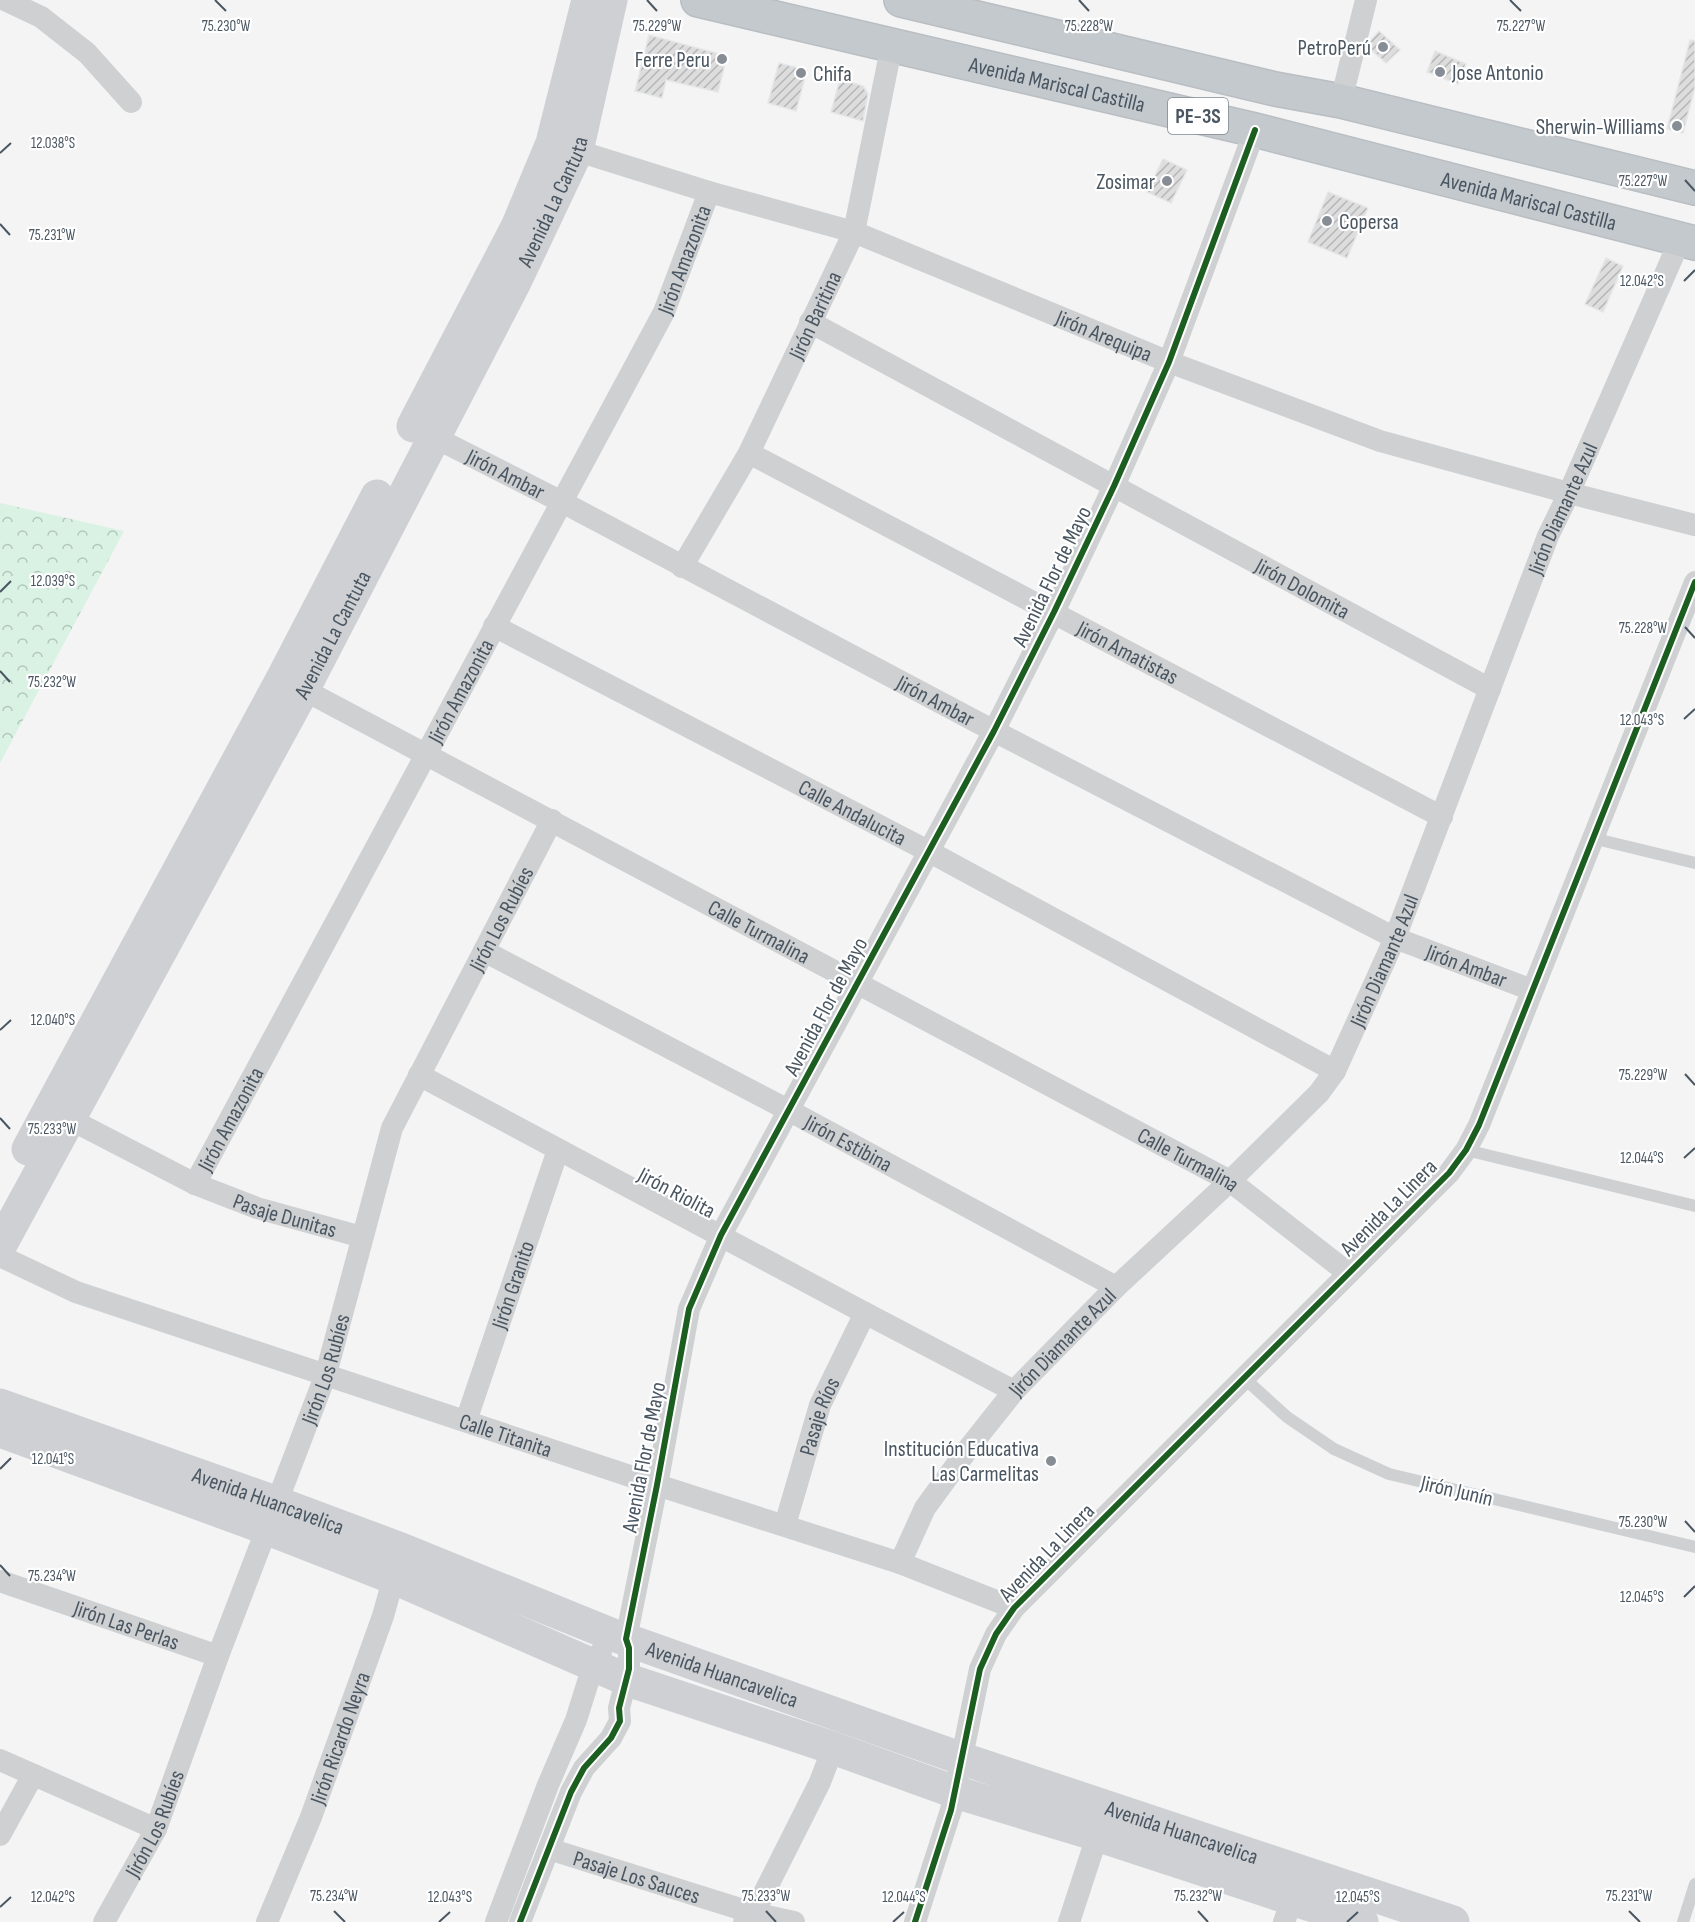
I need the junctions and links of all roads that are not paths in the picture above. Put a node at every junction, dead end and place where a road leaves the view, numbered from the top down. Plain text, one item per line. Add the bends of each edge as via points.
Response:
1 (5, 0) edge
2 (588, 0) edge
3 (611, 0) edge
4 (698, 0) edge
5 (1366, 0) edge
6 (913, 1) edge
7 (892, 44) junction
8 (1341, 101) junction
9 (131, 102) dead end
10 (1255, 130) junction
11 (565, 147) junction
12 (1695, 188) edge
13 (709, 192) junction
14 (854, 232) junction
15 (1688, 242) edge
16 (810, 322) junction
17 (1169, 362) junction
18 (423, 432) junction
19 (749, 453) junction
20 (1114, 486) junction
21 (1569, 493) junction
22 (562, 502) junction
23 (1695, 525) edge
24 (682, 567) junction
25 (1695, 582) edge
26 (1054, 612) junction
27 (494, 626) junction
28 (292, 684) junction
29 (1490, 689) junction
30 (994, 731) junction
31 (425, 753) junction
32 (1442, 817) junction
33 (552, 820) junction
34 (1592, 838) junction
35 (928, 851) junction
36 (1695, 863) edge
37 (1395, 938) junction
38 (484, 951) junction
39 (856, 984) junction
40 (1532, 990) junction
41 (1335, 1071) junction
42 (419, 1075) junction
43 (790, 1111) junction
44 (60, 1114) junction
45 (558, 1150) junction
46 (1466, 1150) junction
47 (1230, 1181) junction
48 (195, 1184) junction
49 (0, 1202) edge
50 (1695, 1206) edge
51 (721, 1235) junction
52 (362, 1237) junction
53 (0, 1246) edge
54 (0, 1256) edge
55 (1348, 1273) junction
56 (1116, 1287) junction
57 (865, 1314) junction
58 (326, 1374) junction
59 (1244, 1378) junction
60 (1014, 1391) junction
61 (0, 1405) edge
62 (466, 1420) junction
63 (0, 1431) edge
64 (657, 1485) junction
65 (273, 1516) junction
66 (785, 1525) junction
67 (1695, 1547) edge
68 (900, 1563) junction
69 (397, 1564) junction
70 (0, 1581) edge
71 (1014, 1608) junction
72 (623, 1631) junction
73 (218, 1656) junction
74 (593, 1666) junction
75 (625, 1679) junction
76 (833, 1748) junction
77 (960, 1758) junction
78 (0, 1760) edge
79 (33, 1775) junction
80 (955, 1792) junction
81 (1102, 1821) junction
82 (156, 1830) junction
83 (0, 1835) edge
84 (549, 1849) junction
85 (1695, 1884) edge
86 (1292, 1898) edge
87 (748, 1917) edge
88 (1441, 1920) edge
89 (104, 1922) edge
90 (267, 1922) edge
91 (496, 1922) edge
92 (520, 1922) edge
93 (794, 1922) edge
94 (915, 1922) edge
95 (1069, 1922) edge
96 (1362, 1922) edge
97 (1683, 1922) edge

1 - 9 street via 41,17 87,53
2 - 11 main road, Avenida La Cantuta
3 - 11 main road, Avenida La Cantuta
4 - 7 highway, Avenida Mariscal Castilla / PE-3S
5 - 8 street
6 - 8 highway, Avenida Mariscal Castilla / PE-3S via 1275,89
7 - 10 highway, Avenida Mariscal Castilla / PE-3S
7 - 14 street, Jirón Baritina
8 - 12 highway, Avenida Mariscal Castilla / PE-3S
10 - 15 highway, Avenida Mariscal Castilla / PE-3S
10 - 17 street, Avenida Flor de Mayo
11 - 13 street, Jirón Arequipa
11 - 18 main road, Avenida La Cantuta via 514,284
13 - 14 street, Jirón Arequipa
13 - 22 street, Jirón Amazonita via 664,312
14 - 16 street, Jirón Baritina
14 - 17 street, Jirón Arequipa
15 - 21 street, Jirón Diamante Azul
16 - 19 street, Jirón Baritina
16 - 20 street, Jirón Dolomita
17 - 20 street, Avenida Flor de Mayo
17 - 21 street, Jirón Arequipa via 1380,441
18 - 22 street, Jirón Ambar
18 - 28 main road, Avenida La Cantuta
19 - 24 street, Jirón Baritina
19 - 26 street, Jirón Amatistas
20 - 26 street, Avenida Flor de Mayo
20 - 29 street, Jirón Dolomita
21 - 23 street, Jirón Arequipa
21 - 29 street, Jirón Diamante Azul via 1548,536
22 - 24 street, Jirón Ambar
22 - 27 street, Jirón Amazonita
24 - 30 street, Jirón Ambar
25 - 34 street, Avenida La Linera
26 - 30 street, Avenida Flor de Mayo
26 - 32 street, Jirón Amatistas
27 - 31 street, Jirón Amazonita
27 - 35 street, Calle Andalucita
28 - 31 street, Calle Turmalina
28 - 44 main road, Avenida La Cantuta
29 - 32 street, Jirón Diamante Azul
30 - 35 street, Avenida Flor de Mayo
30 - 37 street, Jirón Ambar
31 - 33 street, Calle Turmalina
31 - 48 street, Jirón Amazonita
32 - 37 street, Jirón Diamante Azul
33 - 38 street, Jirón Los Rubíes
33 - 39 street, Calle Turmalina
34 - 36 lane
34 - 40 street, Avenida La Linera
35 - 39 street, Avenida Flor de Mayo
35 - 41 street, Calle Andalucita
37 - 40 street, Jirón Ambar
37 - 41 street, Jirón Diamante Azul
38 - 42 street, Jirón Los Rubíes
38 - 43 street, Jirón Estibina
39 - 43 street, Avenida Flor de Mayo
39 - 47 street, Calle Turmalina
40 - 46 street, Avenida La Linera
41 - 47 street, Jirón Diamante Azul
42 - 45 street, Jirón Riolita
42 - 52 street, Jirón Los Rubíes via 392,1128
43 - 51 street, Avenida Flor de Mayo
43 - 56 street, Jirón Estibina
44 - 48 street, Pasaje Dunitas
44 - 49 main road, Avenida La Cantuta
44 - 53 main road, Avenida La Cantuta
45 - 51 street, Jirón Riolita
45 - 62 street, Jirón Granito
46 - 50 lane
46 - 55 street, Avenida La Linera via 1449,1173
47 - 55 street, Calle Turmalina
47 - 56 street, Jirón Diamante Azul
48 - 52 street, Pasaje Dunitas via 257,1208
51 - 57 street, Jirón Riolita
51 - 64 street, Avenida Flor de Mayo via 689,1309
52 - 58 street, Jirón Los Rubíes
54 - 58 street, Calle Titanita via 76,1292
55 - 59 street, Avenida La Linera
56 - 60 street, Jirón Diamante Azul
57 - 60 street, Jirón Riolita
57 - 66 street, Pasaje Ríos via 820,1405
58 - 62 street, Calle Titanita
58 - 65 street, Jirón Los Rubíes
59 - 67 lane, Jirón Junín via 1287,1417 1334,1449 1389,1474
59 - 71 street, Avenida La Linera
60 - 68 street, Jirón Diamante Azul via 925,1508
61 - 65 main road, Avenida Huancavelica
62 - 64 street, Calle Titanita
63 - 65 main road, Avenida Huancavelica
64 - 66 street, Calle Titanita
64 - 72 street, Avenida Flor de Mayo
65 - 69 main road, Avenida Huancavelica
65 - 73 street, Jirón Los Rubíes
66 - 68 street, Calle Titanita
68 - 71 street, Calle Titanita
69 - 72 main road, Avenida Huancavelica
69 - 74 main road, Avenida Huancavelica
69 - 90 street, Jirón Ricardo Neyra via 383,1616 311,1817
70 - 73 street, Jirón Las Perlas
71 - 77 street, Avenida La Linera via 996,1634 980,1669
72 - 74 street, Avenida Flor de Mayo
72 - 75 street, Avenida Flor de Mayo via 629,1648
72 - 77 main road, Avenida Huancavelica
73 - 82 street, Jirón Los Rubíes
74 - 75 main road, Avenida Huancavelica
74 - 91 street, Avenida Flor de Mayo via 576,1720
75 - 76 main road, Avenida Huancavelica
75 - 84 street, Avenida Flor de Mayo via 620,1721 584,1768
76 - 80 main road, Avenida Huancavelica
76 - 87 street via 820,1782
77 - 80 street, Avenida La Linera
77 - 81 main road, Avenida Huancavelica
78 - 79 street
79 - 82 street
79 - 83 street
80 - 81 main road, Avenida Huancavelica
80 - 94 street, Avenida La Linera
81 - 86 main road, Avenida Huancavelica
81 - 95 street
82 - 89 street, Jirón Los Rubíes
84 - 87 street, Pasaje Los Sauces
84 - 92 street, Avenida Flor de Mayo
85 - 97 lane
86 - 88 main road, Avenida Huancavelica
86 - 96 main road, Avenida Huancavelica
87 - 93 street, Pasaje Los Sauces

